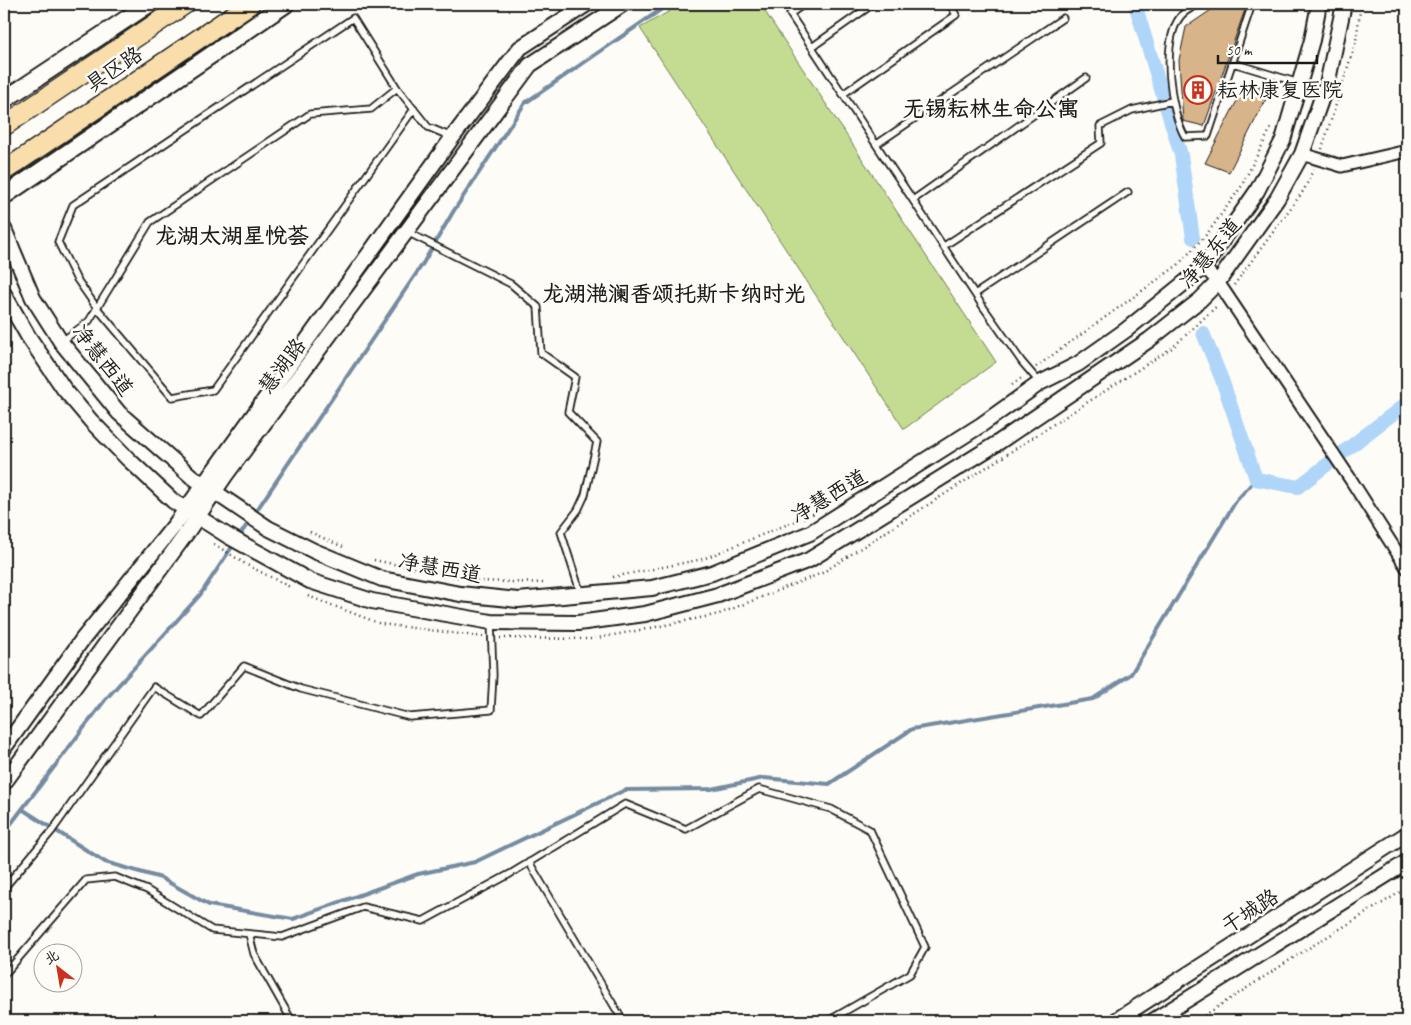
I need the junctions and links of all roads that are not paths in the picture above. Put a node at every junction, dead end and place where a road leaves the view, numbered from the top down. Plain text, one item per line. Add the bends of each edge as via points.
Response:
1 (149, 4) edge
2 (185, 4) edge
3 (250, 4) edge
4 (286, 4) edge
5 (587, 4) edge
6 (623, 4) edge
7 (804, 4) edge
8 (873, 4) edge
9 (950, 4) edge
10 (1199, 4) edge
11 (1252, 4) edge
12 (1319, 4) edge
13 (1344, 4) edge
14 (1063, 18) dead end
15 (812, 47) junction
16 (1233, 63) junction
17 (1086, 78) dead end
18 (1299, 83) junction
19 (397, 88) junction
20 (843, 94) junction
21 (4, 100) edge
22 (1170, 102) junction
23 (414, 109) junction
24 (4, 126) edge
25 (452, 138) junction
26 (877, 144) junction
27 (1407, 151) edge
28 (1302, 154) junction
29 (4, 171) edge
30 (1128, 192) dead end
31 (4, 196) edge
32 (914, 200) junction
33 (4, 229) edge
34 (407, 232) junction
35 (944, 246) junction
36 (1204, 267) junction
37 (1218, 282) junction
38 (4, 294) edge
39 (975, 294) junction
40 (97, 308) junction
41 (61, 342) junction
42 (1040, 384) junction
43 (980, 425) joint
44 (996, 444) joint
45 (208, 488) junction
46 (191, 513) junction
47 (1407, 568) edge
48 (581, 596) junction
49 (491, 622) junction
50 (4, 748) edge
51 (4, 783) edge
52 (1407, 834) edge
53 (529, 862) junction
54 (1407, 862) edge
55 (4, 888) edge
56 (249, 934) junction
57 (4, 975) edge
58 (292, 1021) edge
59 (623, 1021) edge
60 (828, 1021) edge
61 (1115, 1021) edge
62 (1153, 1021) edge

1 - 21 main road
2 - 24 highway, 具区路
3 - 29 highway, 具区路
4 - 31 main road
5 - 25 street, 慧湖路 via 520,48
6 - 34 street, 慧湖路 via 530,65
7 - 15 lane via 790,14
8 - 15 lane
9 - 20 lane via 956,16
10 - 22 lane via 1180,16 1173,32
11 - 16 lane
12 - 18 street, 净慧东道
13 - 28 street, 净慧东道 via 1328,80
14 - 26 lane
15 - 20 lane
16 - 18 lane
16 - 22 lane via 1208,136 1185,138
17 - 32 lane
18 - 36 street, 净慧东道 via 1283,140 1258,191
19 - 23 lane
19 - 40 lane via 371,109 310,114 150,222
19 - 40 lane via 353,18 73,205 58,242 76,278
20 - 26 lane
22 - 35 lane via 1132,110 1100,126 1101,144
23 - 25 lane via 428,127
23 - 40 lane via 213,390 172,397
25 - 45 street, 慧湖路
26 - 32 lane
27 - 28 street via 1342,166
28 - 37 street, 净慧东道 via 1277,200
30 - 39 lane
32 - 35 lane
33 - 41 street, 净慧西道 via 33,298
34 - 45 street, 慧湖路
34 - 48 lane via 512,284 538,307 541,353 575,377 568,412 597,442 586,495 561,532
35 - 39 lane
36 - 37 street
36 - 42 street, 净慧东道 via 1126,330
37 - 44 street, 净慧东道 via 1149,340
37 - 47 street
38 - 46 street, 净慧西道 via 64,389 91,421 173,501
39 - 42 lane
40 - 41 lane via 89,321
41 - 45 street, 净慧西道 via 119,413
42 - 43 street, 净慧东道
43 - 48 street, 净慧西道 via 810,533 712,573 652,588
44 - 49 street, 净慧西道 via 809,560 718,595 645,614 578,623
45 - 46 street, 慧湖路
45 - 48 street, 净慧西道 via 268,528 382,579 460,594 518,600
46 - 49 street, 净慧西道 via 310,581 372,601
46 - 50 street, 慧湖路 via 82,640
46 - 51 street, 慧湖路
49 - 55 lane via 494,675 491,710 410,717 301,689 244,666 201,716 154,687 58,824
52 - 61 street, 干城路
53 - 56 lane via 423,921 363,907 282,937
53 - 59 lane
53 - 60 lane via 625,804 686,830 759,789 831,808 870,830 925,947 910,974
54 - 62 street, 干城路
56 - 57 lane via 212,930 147,890 115,877 86,880
56 - 58 lane via 254,954

